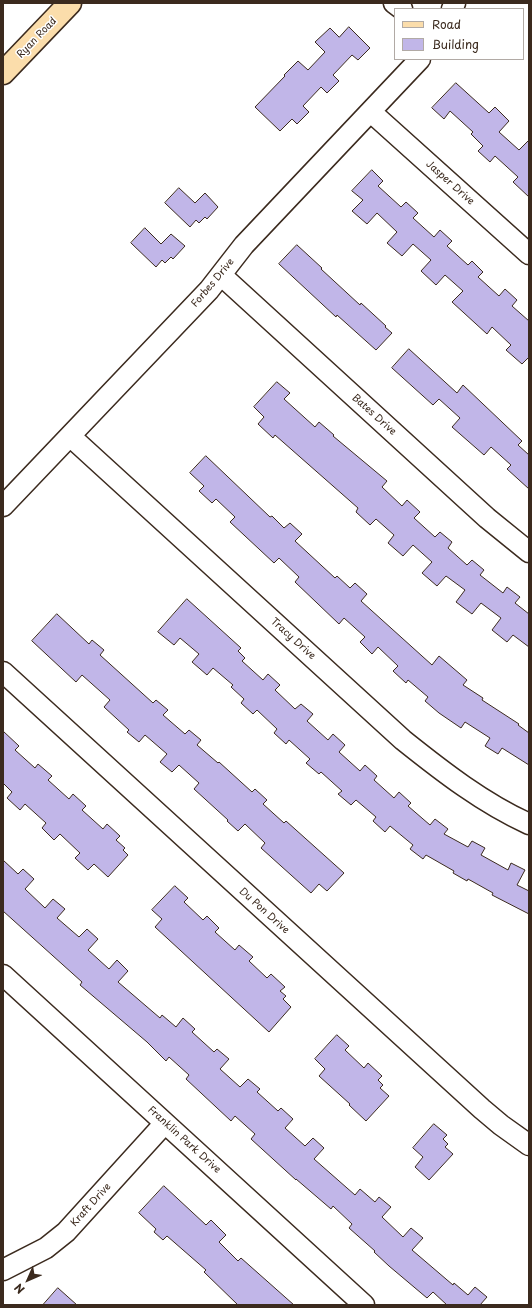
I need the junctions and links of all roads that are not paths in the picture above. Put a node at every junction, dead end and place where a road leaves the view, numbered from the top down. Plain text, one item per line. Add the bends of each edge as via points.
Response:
1 (70, 3) edge
2 (419, 60) edge
3 (3, 73) edge
4 (371, 112) junction
5 (529, 254) edge
6 (221, 275) junction
7 (70, 436) junction
8 (3, 506) edge
9 (529, 552) edge
10 (3, 672) edge
11 (529, 824) edge
12 (3, 975) edge
13 (165, 1123) junction
14 (529, 1145) edge
15 (3, 1270) edge
16 (364, 1305) edge

1 - 3 main road, Ryan Road
2 - 4 street, Forbes Drive
4 - 5 street, Jasper Drive
4 - 6 street, Forbes Drive via 253,236
6 - 7 street, Forbes Drive
6 - 9 street, Bates Drive via 481,513
7 - 8 street, Forbes Drive
7 - 11 street, Tracy Drive via 403,740 467,788
10 - 14 street, Du Pon Drive via 482,1109
12 - 13 street, Franklin Park Drive
13 - 15 street, Kraft Drive via 66,1232 46,1248
13 - 16 street, Franklin Park Drive

